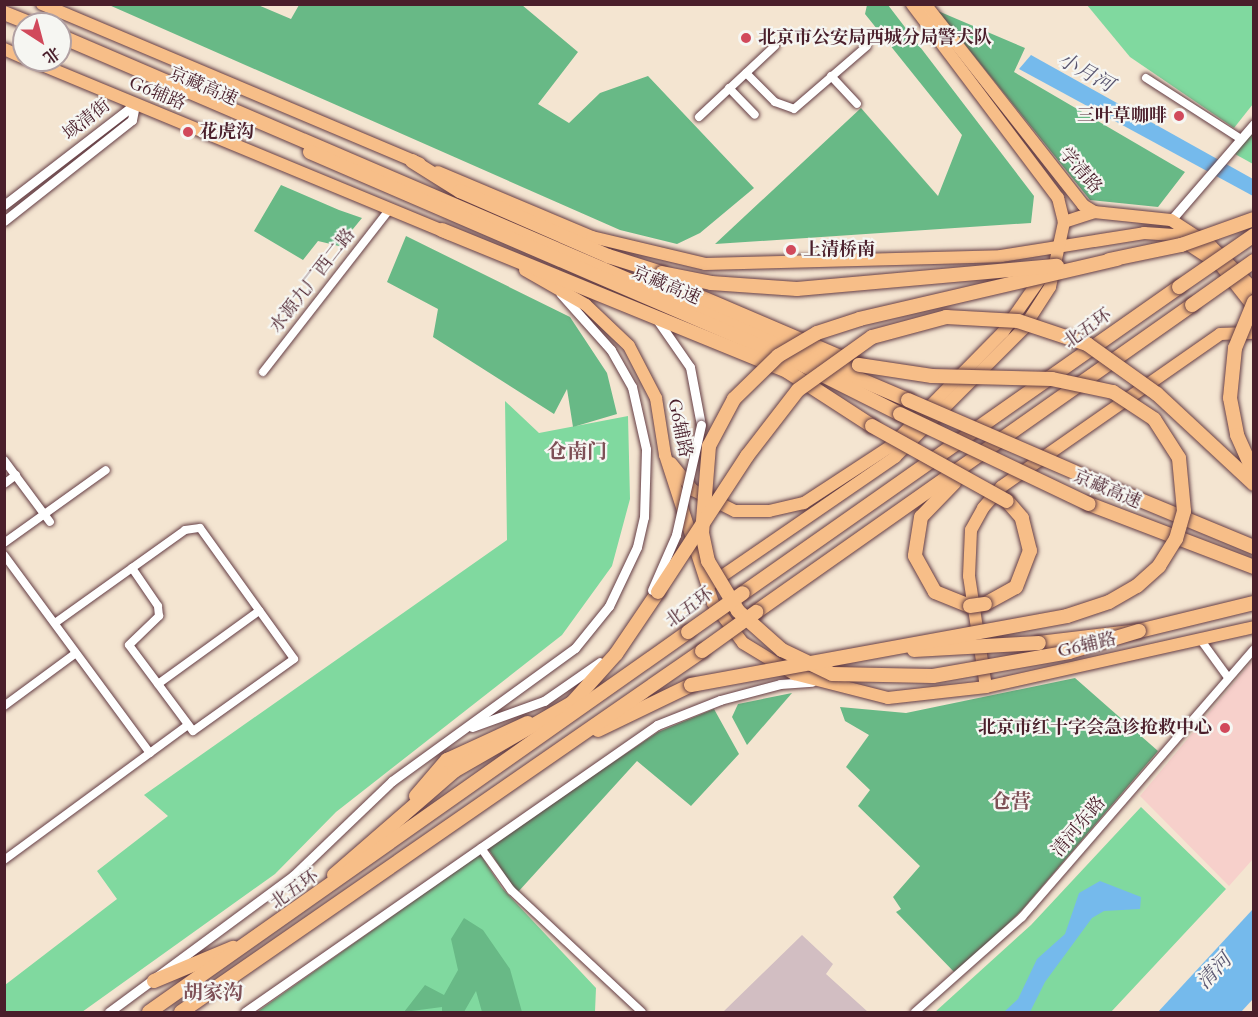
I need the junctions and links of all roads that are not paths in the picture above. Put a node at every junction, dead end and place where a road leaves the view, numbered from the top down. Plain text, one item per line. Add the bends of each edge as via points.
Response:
1 (42, 4) edge
2 (912, 4) edge
3 (925, 4) edge
4 (72, 41) edge
5 (775, 46) dead end
6 (867, 46) dead end
7 (72, 50) edge
8 (59, 72) edge
9 (746, 73) junction
10 (831, 76) junction
11 (1146, 78) dead end
12 (729, 88) junction
13 (135, 104) junction
14 (857, 104) dead end
15 (755, 116) dead end
16 (699, 117) dead end
17 (1254, 124) edge
18 (1241, 139) junction
19 (412, 161) junction
20 (4, 205) edge
21 (389, 210) junction
22 (1094, 212) junction
23 (1254, 219) edge
24 (1171, 220) junction
25 (4, 221) edge
26 (1064, 222) junction
27 (442, 230) junction
28 (1254, 235) edge
29 (1060, 246) junction
30 (608, 256) junction
31 (1117, 259) junction
32 (1254, 261) edge
33 (551, 283) junction
34 (1254, 289) edge
35 (1254, 302) edge
36 (1254, 308) edge
37 (652, 315) junction
38 (1254, 333) edge
39 (263, 372) dead end
40 (1052, 406) junction
41 (665, 455) junction
42 (4, 460) edge
43 (106, 470) dead end
44 (1254, 473) edge
45 (16, 475) junction
46 (4, 484) edge
47 (1254, 484) edge
48 (44, 514) junction
49 (50, 522) dead end
50 (4, 543) edge
51 (1254, 547) edge
52 (4, 555) edge
53 (1254, 567) edge
54 (132, 568) junction
55 (706, 587) junction
56 (655, 591) junction
57 (1254, 603) edge
58 (259, 611) junction
59 (55, 623) junction
60 (1254, 627) edge
61 (1138, 631) junction
62 (1200, 639) junction
63 (1254, 649) edge
64 (870, 652) junction
65 (76, 653) junction
66 (1227, 676) junction
67 (812, 682) junction
68 (158, 684) junction
69 (986, 687) junction
70 (4, 706) edge
71 (188, 725) junction
72 (460, 732) junction
73 (150, 753) junction
74 (538, 762) junction
75 (481, 848) junction
76 (4, 860) edge
77 (262, 935) junction
78 (154, 981) junction
79 (109, 1012) edge
80 (149, 1012) edge
81 (181, 1012) edge
82 (245, 1012) edge
83 (642, 1012) edge
84 (915, 1012) edge

1 - 19 main road, G6辅路
2 - 26 main road, 学清路 via 1058,198
3 - 22 main road, 学清路 via 1076,198
4 - 51 highway, 京藏高速, bridge
5 - 9 street
6 - 10 street
7 - 53 highway, 京藏高速, bridge via 797,362 1089,504
8 - 13 main road, G6辅路
9 - 10 street via 775,102 794,109
9 - 12 street
10 - 14 street
11 - 18 street
12 - 15 street
12 - 16 street
13 - 20 street, 域清街
13 - 21 main road, G6辅路
13 - 25 street, 域清街 via 132,120
17 - 18 street
18 - 24 street
19 - 29 main road, G6辅路 via 592,237 705,264 890,263 1001,256
19 - 30 highway via 460,192
21 - 27 main road, G6辅路
21 - 39 street, 水源九厂西二路
22 - 24 main road, 学清路
22 - 26 main road
23 - 31 highway, bridge via 1181,245
24 - 34 main road, 学清路 via 1211,246
26 - 29 main road, 学清路
27 - 33 main road, G6辅路
27 - 37 highway
28 - 77 highway, 北五环, bridge
29 - 36 main road, G6辅路 via 1174,235 1221,266
29 - 41 main road via 1003,332 891,446 804,503 769,512 723,507 693,490
29 - 55 main road via 1038,311 895,457
30 - 31 highway, bridge via 662,273 722,285 797,289
30 - 64 highway, bridge via 860,365 932,376 1052,379 1113,392 1154,419 1179,458 1184,485 1176,539 1159,566 1109,602 1067,616
31 - 61 highway, bridge via 860,319 818,333 778,356 734,399 709,446 702,533 708,561 738,611 782,650 832,674 933,676 1069,652
32 - 40 highway, 北五环, bridge
33 - 41 main road, G6辅路 via 586,305 629,346 656,398
33 - 72 street via 611,350 632,387 646,449 644,517 638,547 609,606 575,648
35 - 44 highway, bridge via 1235,348 1230,399 1237,435
37 - 40 highway, bridge via 787,371 872,426 1007,501 1027,531 1028,558 1016,587 985,604 970,606 946,601 921,575 914,545 921,517 952,484
37 - 56 street, bridge via 690,367 701,425 676,535
38 - 69 main road via 1220,334 1001,487 983,508 971,531 969,576
40 - 74 highway, 北五环, bridge
41 - 55 main road, G6辅路
42 - 45 street
43 - 48 street
45 - 46 street
45 - 48 street
47 - 56 highway, bridge via 1157,394 1087,344 1018,321 946,317 872,337 798,390 747,456
48 - 49 street
48 - 50 street
52 - 59 street
54 - 58 street via 185,530 200,528
54 - 59 street
54 - 68 street via 159,616 129,645
55 - 67 main road, G6辅路 via 722,621 742,643
56 - 72 street via 593,670 544,701
56 - 77 highway via 593,683 545,715 447,760 404,813
57 - 61 highway
58 - 68 street
58 - 71 street via 294,659 193,731
59 - 65 street
60 - 62 main road, G6辅路
61 - 64 highway, bridge via 1039,643
62 - 66 street
62 - 69 main road, G6辅路
63 - 66 street, 清河东路
64 - 74 highway, bridge via 691,685
65 - 70 street
65 - 73 street
66 - 84 street, 清河东路 via 1022,917
67 - 69 main road, G6辅路 via 888,698
67 - 75 street via 720,700 657,725
68 - 71 street
71 - 73 street
72 - 78 street via 392,781 292,876
73 - 76 street
74 - 81 highway, 北五环
75 - 82 street
75 - 83 street via 511,890
77 - 78 highway
77 - 80 highway, 北五环
78 - 79 street

